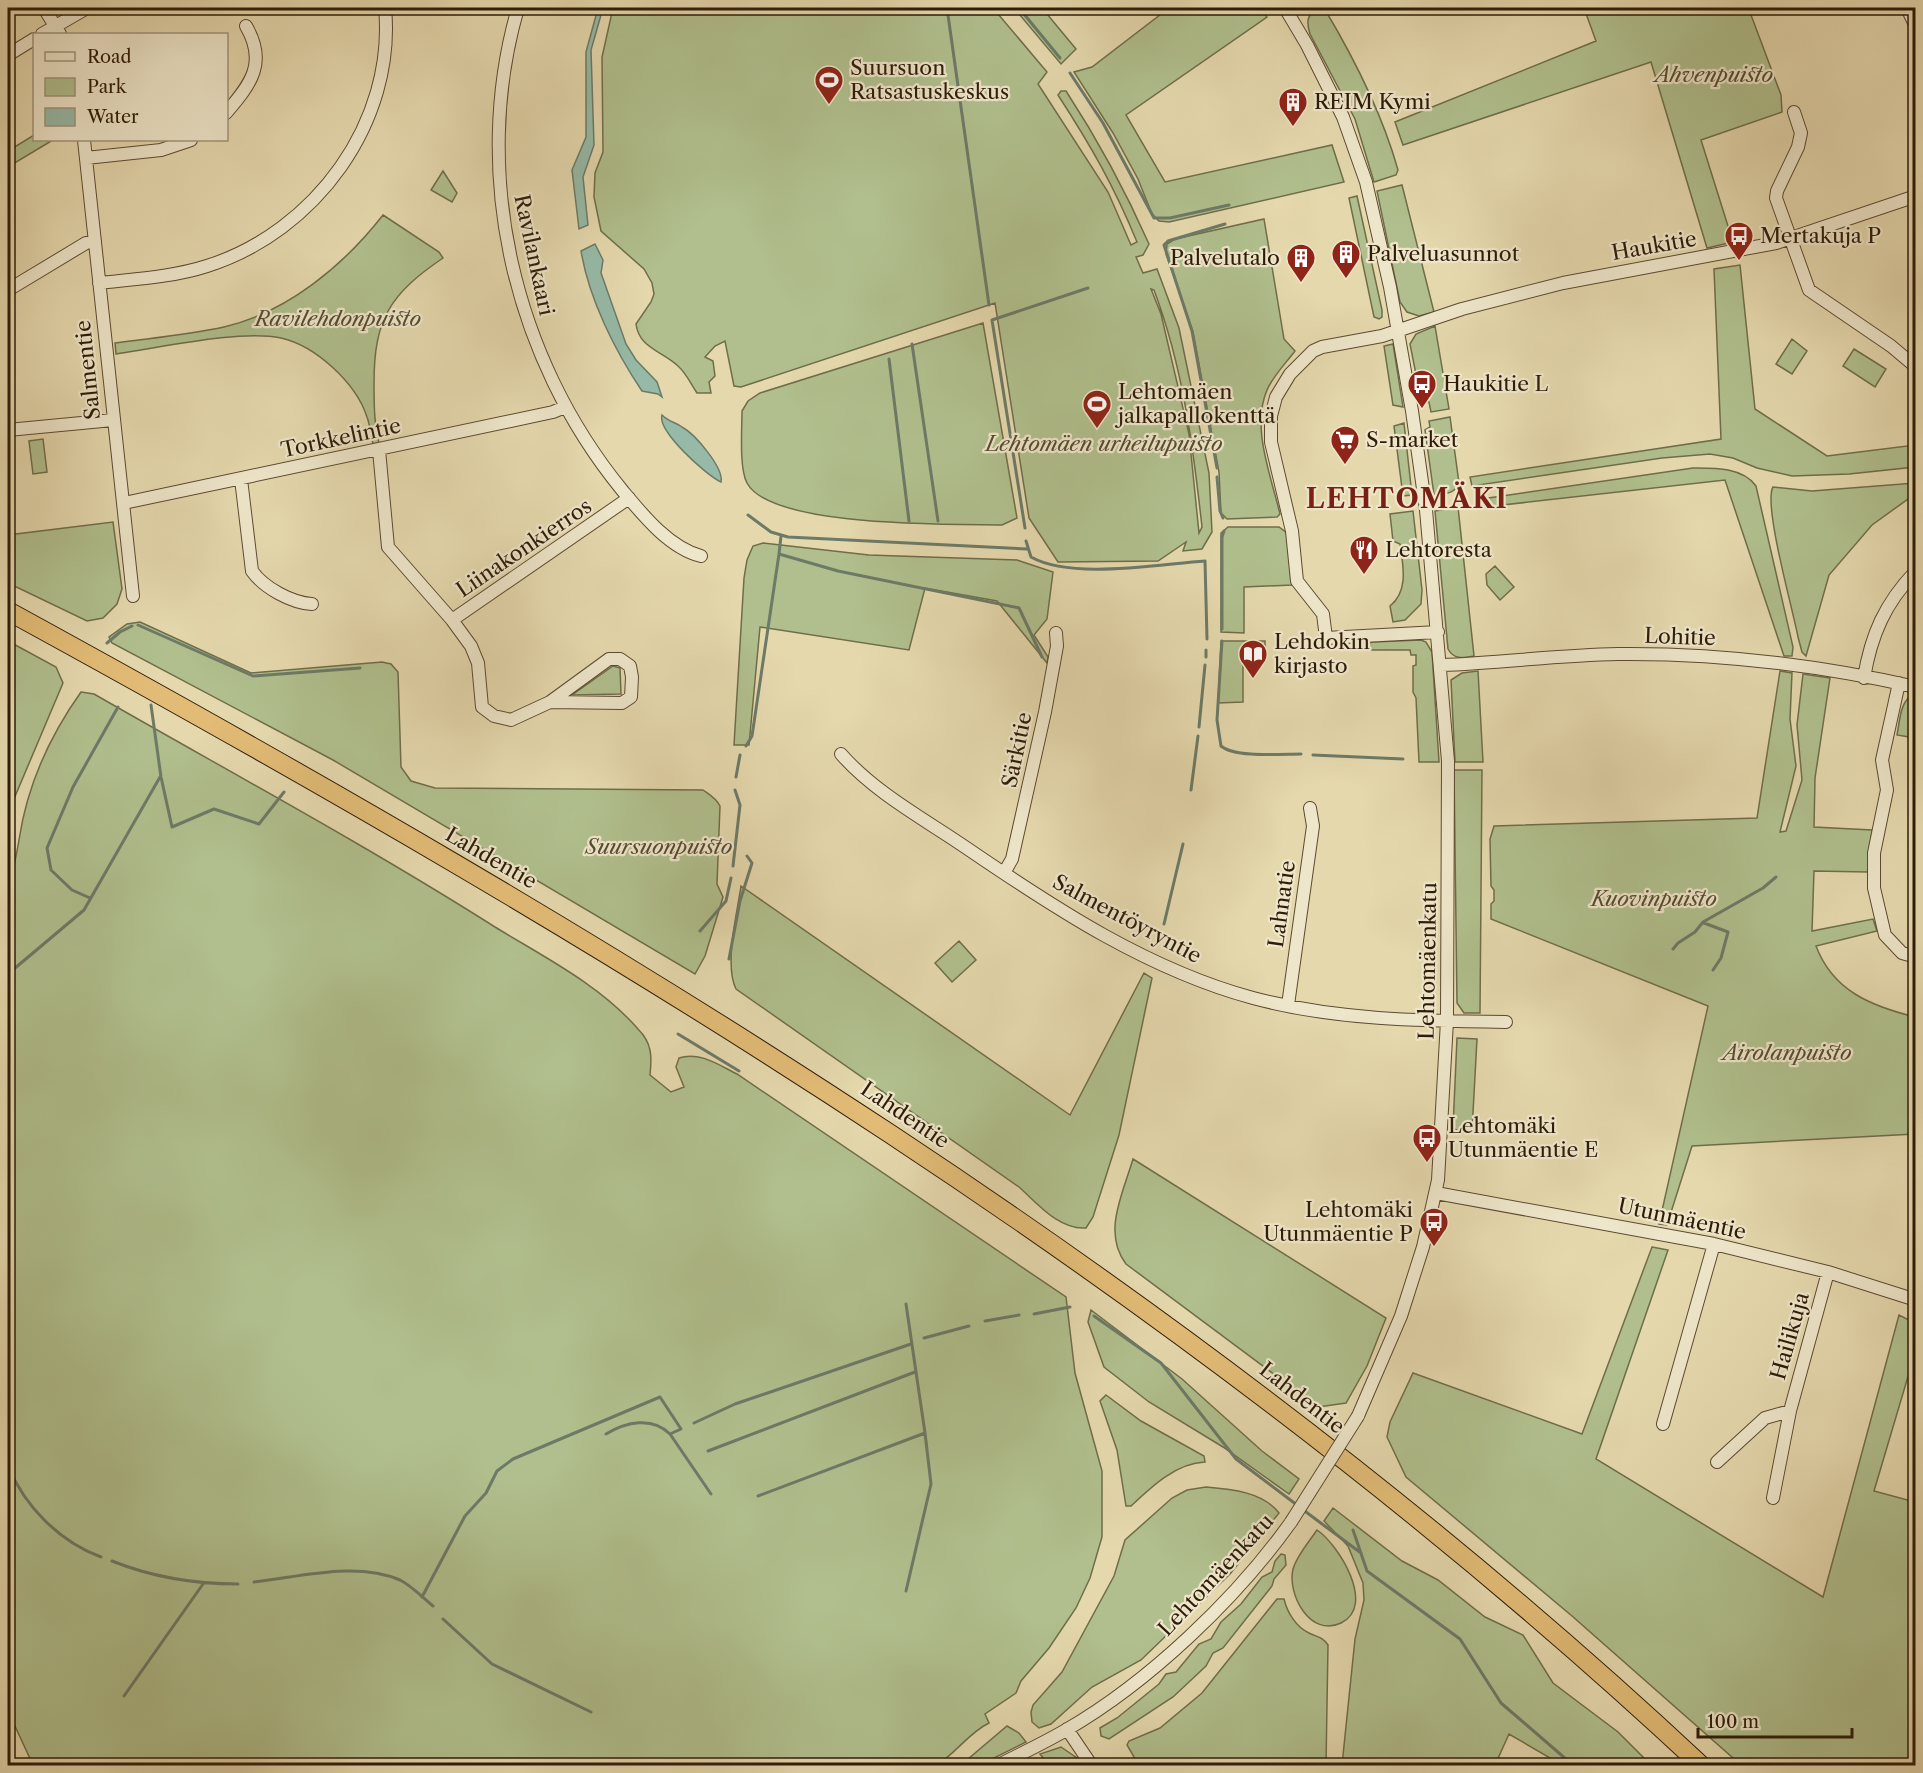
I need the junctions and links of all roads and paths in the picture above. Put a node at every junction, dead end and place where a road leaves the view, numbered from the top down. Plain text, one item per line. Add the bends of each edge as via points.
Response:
1 (44, 8) edge
2 (87, 8) edge
3 (385, 8) edge
4 (518, 8) edge
5 (1303, 8) edge
6 (1907, 8) edge
7 (1288, 12) edge
8 (246, 26) dead end
9 (1916, 27) edge
10 (57, 31) edge
11 (33, 40) edge
12 (8, 55) edge
13 (228, 110) edge
14 (1794, 112) dead end
15 (84, 141) edge
16 (188, 141) edge
17 (86, 158) junction
18 (1916, 196) edge
19 (1791, 239) junction
20 (95, 241) junction
21 (99, 283) junction
22 (8, 290) edge
23 (1398, 330) junction
24 (1916, 367) edge
25 (565, 407) junction
26 (113, 420) junction
27 (8, 430) edge
28 (379, 450) junction
29 (241, 479) junction
30 (628, 498) junction
31 (124, 503) junction
32 (700, 556) dead end
33 (1916, 571) edge
34 (133, 596) dead end
35 (312, 604) dead end
36 (8, 610) edge
37 (452, 620) junction
38 (1438, 632) junction
39 (1056, 633) dead end
40 (1441, 665) junction
41 (1864, 678) junction
42 (1899, 683) junction
43 (1916, 687) edge
44 (550, 702) junction
45 (841, 754) dead end
46 (1310, 808) dead end
47 (1004, 873) junction
48 (1916, 957) edge
49 (1288, 1005) junction
50 (1447, 1021) junction
51 (1506, 1022) dead end
52 (1436, 1193) junction
53 (1714, 1244) junction
54 (1828, 1272) junction
55 (1916, 1300) edge
56 (1790, 1411) junction
57 (1663, 1424) dead end
58 (1717, 1462) dead end
59 (1773, 1498) dead end
60 (1067, 1729) junction
61 (997, 1766) edge
62 (1092, 1766) edge
63 (1702, 1766) edge

1 - 10 street
2 - 10 street
3 - 21 street via 382,65 367,120 336,174 309,204 267,238 209,265
4 - 25 street, Ravilankaari via 501,100 498,150 503,208 520,298
5 - 7 street
6 - 9 street
7 - 23 street, Lehtomäenkatu via 1326,81 1355,150
8 - 13 street via 255,42 257,61 242,93
11 - 12 street
14 - 19 street via 1801,133 1776,198
15 - 17 street, Salmentie
16 - 17 street via 161,150
17 - 20 street, Salmentie
18 - 19 street, Haukitie
19 - 23 street, Haukitie via 1563,283
19 - 24 street via 1809,290
20 - 21 street, Salmentie
20 - 22 street
21 - 26 street, Salmentie
23 - 38 street, Lehtomäenkatu via 1426,510
23 - 38 street, Haukitie via 1314,351 1290,374 1276,397 1271,442 1292,531 1297,581 1323,614 1326,638
25 - 28 street, Torkkelintie
25 - 30 street, Ravilankaari
26 - 27 street
26 - 31 street, Salmentie
28 - 29 street, Torkkelintie
28 - 37 street, Liinakonkierros via 388,547
29 - 31 street, Torkkelintie
29 - 35 street via 252,571 298,603
30 - 32 street, Ravilankaari via 670,540
30 - 37 street, Liinakonkierros
31 - 34 street, Salmentie
33 - 41 street via 1892,598 1877,624
36 - 63 highway, Lahdentie via 264,751 555,922 818,1084 981,1193 1135,1300 1325,1444 1495,1581
37 - 44 street via 476,656 480,701 487,712 512,720
38 - 40 street, Lehtomäenkatu
39 - 47 street, Särkitie via 1045,712 1012,860
40 - 41 street, Lohitie via 1580,655 1687,655 1796,665
40 - 50 street, Lehtomäenkatu via 1448,761
41 - 42 street, Lohitie
42 - 43 street, Lohitie
42 - 48 street via 1882,760 1887,790 1874,853 1874,888 1885,935 1902,953
44 - 44 street via 628,701 633,690 630,666 620,659 609,659
45 - 47 street, Salmentöyryntie via 874,784
46 - 49 street, Lahnatie via 1313,826
47 - 49 street, Salmentöyryntie via 1076,919 1172,969 1253,998
49 - 50 street, Salmentöyryntie via 1388,1019
50 - 51 street, Salmentöyryntie
50 - 52 street, Lehtomäenkatu
52 - 53 street, Utunmäentie
52 - 60 street, Lehtomäenkatu, bridge via 1401,1316 1358,1416 1291,1522 1263,1558 1166,1657
53 - 54 street, Utunmäentie
53 - 57 street
54 - 55 street, Utunmäentie
54 - 56 street, Hailikuja
56 - 58 street via 1766,1418
56 - 59 street, Hailikuja
60 - 61 street, Lehtomäenkatu
60 - 62 street

